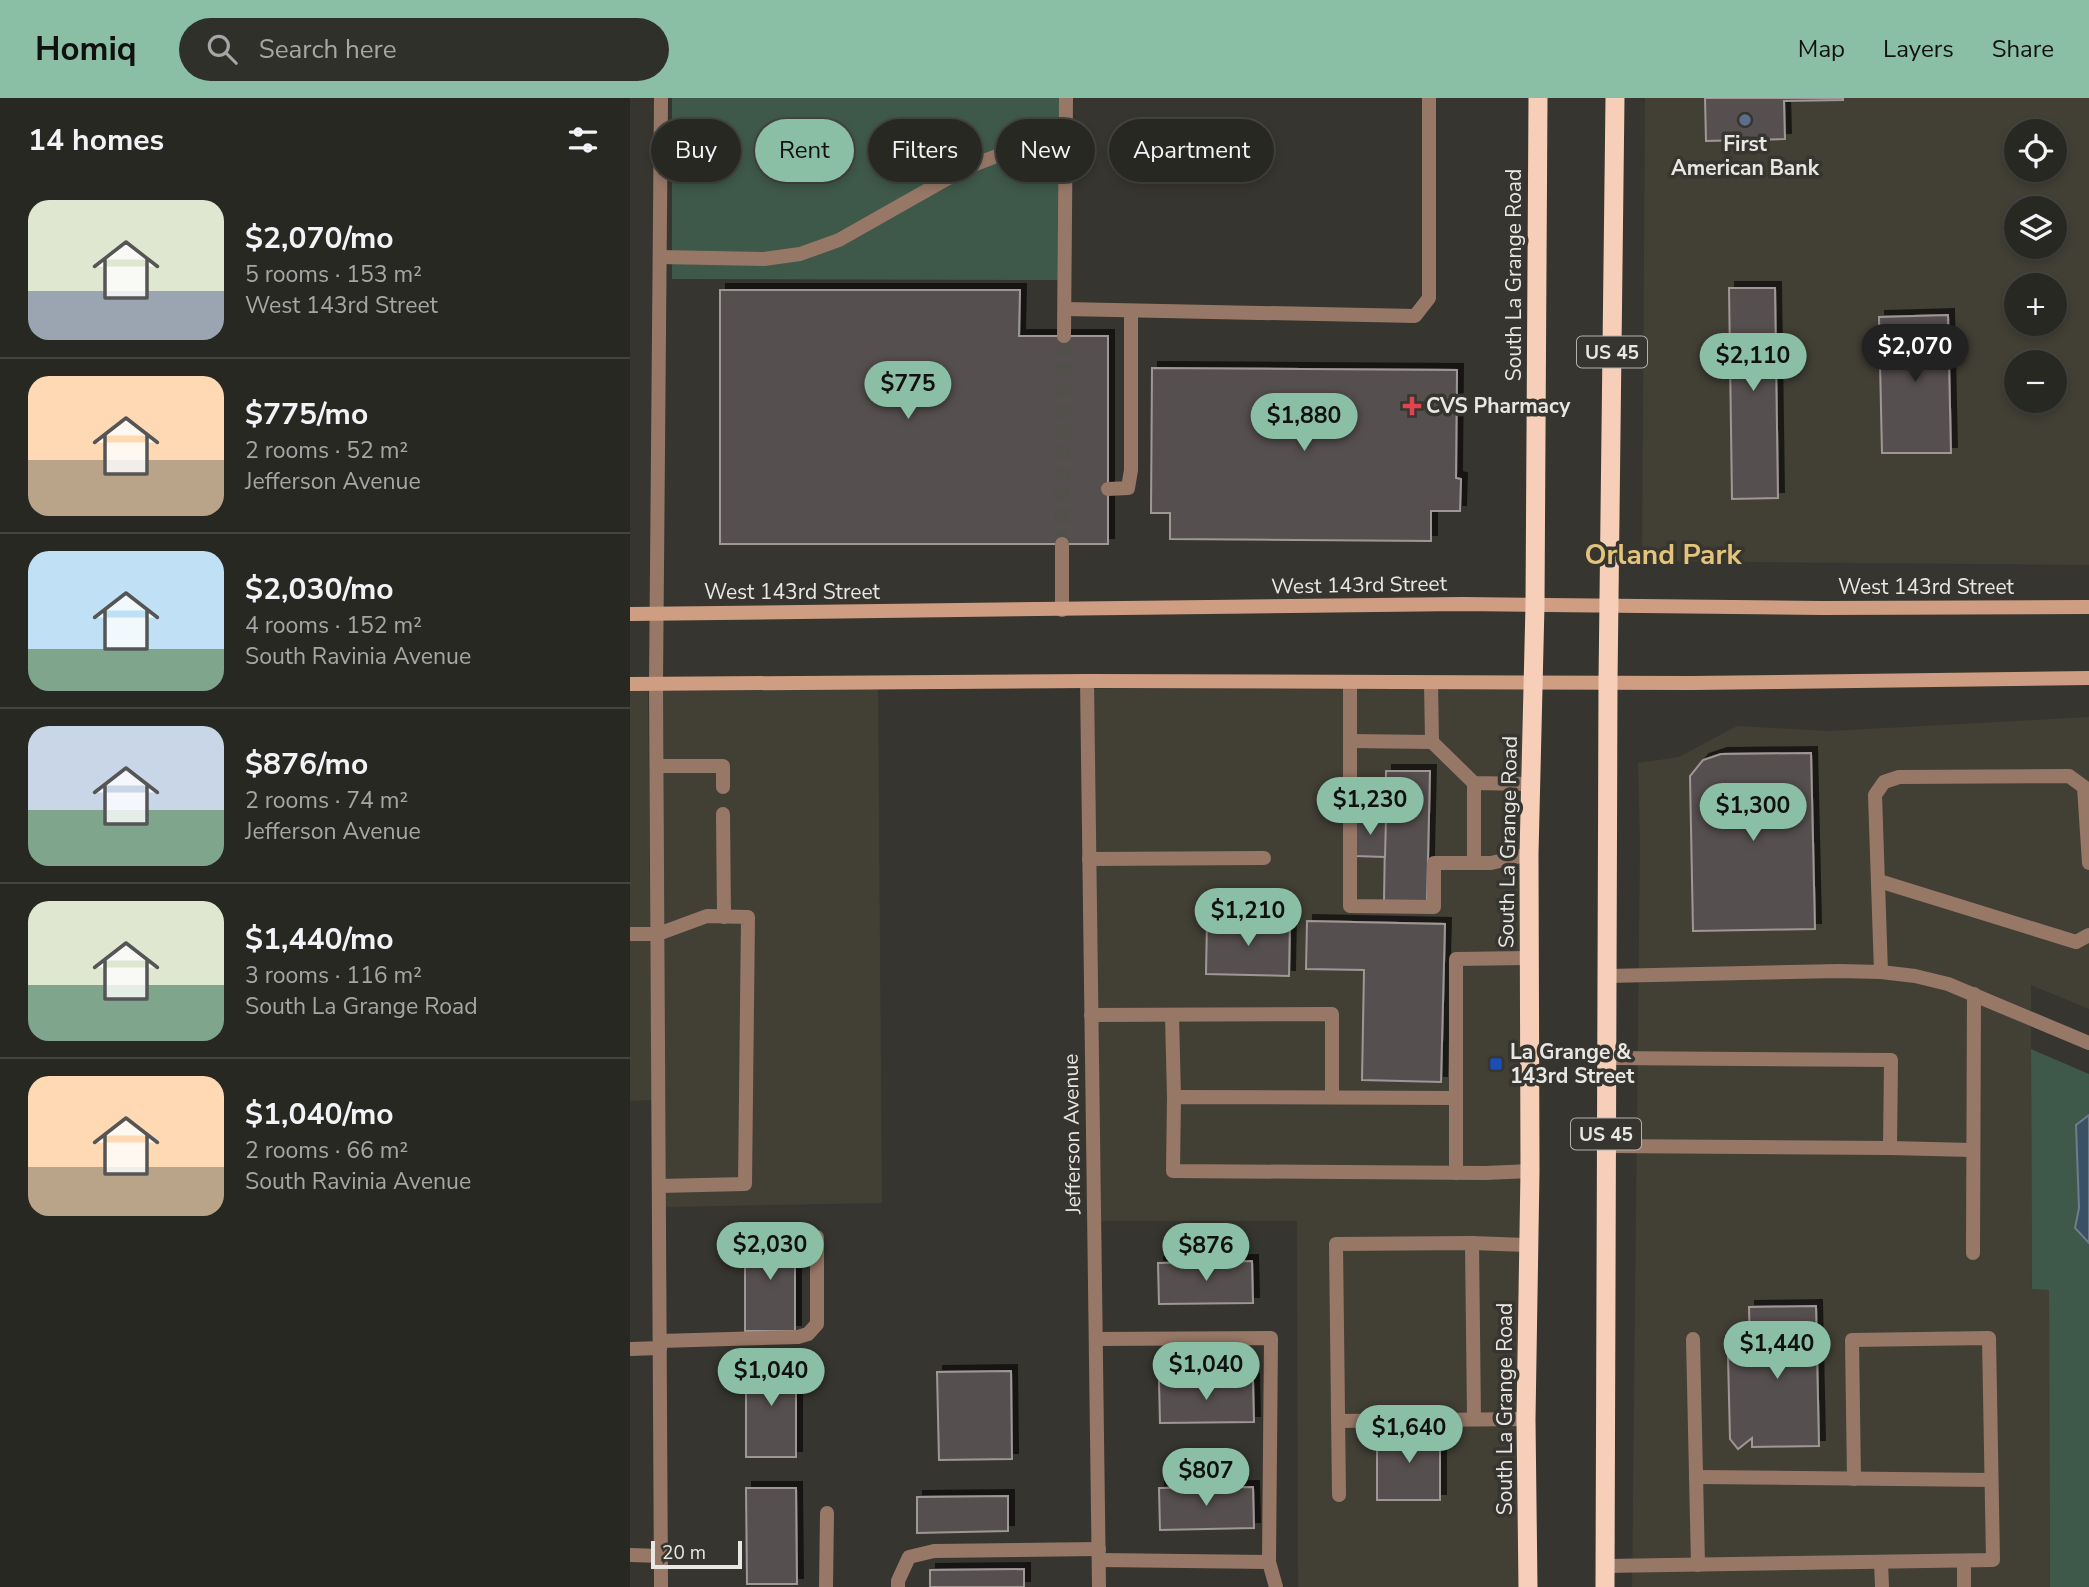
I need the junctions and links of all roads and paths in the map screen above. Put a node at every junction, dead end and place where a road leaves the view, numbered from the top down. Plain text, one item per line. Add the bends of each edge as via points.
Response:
1 (661, 98) edge
2 (1066, 98) edge
3 (1429, 98) edge
4 (1538, 98) edge
5 (1615, 98) edge
6 (1066, 119) edge
7 (996, 156) edge
8 (1066, 182) edge
9 (660, 257) junction
10 (1065, 309) junction
11 (1131, 311) junction
12 (1065, 336) tunnel mouth
13 (1108, 489) dead end
14 (1062, 544) tunnel mouth
15 (1535, 605) junction
16 (1608, 605) junction
17 (2089, 607) edge
18 (1062, 610) junction
19 (630, 614) edge
20 (657, 614) junction
21 (2089, 678) edge
22 (1087, 681) junction
23 (1533, 681) junction
24 (1608, 682) junction
25 (1350, 683) junction
26 (1431, 683) junction
27 (630, 684) edge
28 (656, 684) junction
29 (1350, 741) junction
30 (1432, 742) junction
31 (657, 766) junction
32 (1474, 782) junction
33 (1531, 784) junction
34 (723, 787) dead end
35 (723, 814) dead end
36 (1530, 854) junction
37 (1264, 858) dead end
38 (1089, 859) junction
39 (1474, 863) junction
40 (2089, 863) edge
41 (1879, 881) junction
42 (724, 917) junction
43 (630, 934) edge
44 (658, 934) junction
45 (2089, 935) edge
46 (1529, 958) junction
47 (1881, 972) junction
48 (1606, 976) junction
49 (1974, 994) junction
50 (1091, 1015) junction
51 (1172, 1015) junction
52 (2089, 1042) edge
53 (1606, 1058) junction
54 (1174, 1097) junction
55 (1332, 1097) junction
56 (1455, 1098) junction
57 (1606, 1146) junction
58 (1890, 1148) junction
59 (1972, 1150) junction
60 (1530, 1171) junction
61 (1456, 1173) junction
62 (659, 1186) junction
63 (817, 1237) dead end
64 (1472, 1243) junction
65 (1529, 1245) junction
66 (1973, 1253) dead end
67 (1096, 1339) junction
68 (1693, 1339) dead end
69 (660, 1345) junction
70 (630, 1349) edge
71 (1474, 1419) junction
72 (1526, 1419) junction
73 (1338, 1421) junction
74 (1696, 1477) junction
75 (1854, 1479) junction
76 (1991, 1480) junction
77 (1339, 1495) dead end
78 (827, 1513) dead end
79 (630, 1555) edge
80 (1099, 1555) junction
81 (661, 1556) junction
82 (1964, 1560) junction
83 (1269, 1562) junction
84 (1881, 1562) junction
85 (1698, 1564) junction
86 (1605, 1566) junction
87 (661, 1587) edge
88 (826, 1587) edge
89 (898, 1587) edge
90 (1099, 1587) edge
91 (1276, 1587) edge
92 (1528, 1587) edge
93 (1605, 1587) edge
94 (1882, 1587) edge
95 (1964, 1587) edge

1 - 9 street
2 - 6 street
3 - 11 street via 1429,298 1415,316
4 - 15 highway, South La Grange Road
5 - 16 highway, US 45
7 - 9 street via 968,167 839,240 800,254 764,259
8 - 10 street
9 - 20 street
10 - 11 street
10 - 12 street
11 - 13 street via 1132,470 1128,488
14 - 18 street
15 - 16 main road, West 143rd Street
15 - 18 main road, West 143rd Street
15 - 23 highway, South La Grange Road
16 - 17 main road, West 143rd Street
16 - 24 highway, US 45
18 - 20 main road, West 143rd Street
19 - 20 main road, West 143rd Street
20 - 28 street
21 - 24 main road
22 - 25 main road
22 - 28 main road
22 - 38 street, Jefferson Avenue
23 - 24 main road
23 - 26 main road
23 - 33 highway, South La Grange Road
24 - 48 highway, US 45
25 - 26 main road
25 - 29 street
26 - 30 street
27 - 28 main road
28 - 31 street
29 - 30 street
29 - 39 street via 1350,906 1434,907 1434,863
30 - 32 street
31 - 34 street via 723,766
31 - 44 street
32 - 33 street
32 - 39 street
33 - 36 highway, South La Grange Road
35 - 42 street
36 - 39 street
36 - 46 highway, South La Grange Road
37 - 38 street
38 - 50 street, Jefferson Avenue
40 - 41 street via 2084,787 2069,776 1899,777 1884,782 1875,795
41 - 45 street via 2076,942
41 - 47 street
42 - 44 street via 707,916
42 - 62 street via 748,917 745,1184
43 - 44 street
44 - 62 street
46 - 56 street via 1456,960
46 - 60 highway, South La Grange Road
47 - 48 street
47 - 49 street via 1926,979
48 - 53 highway, US 45
49 - 52 street
49 - 59 street
50 - 51 street
50 - 67 street, Jefferson Avenue
51 - 54 street
51 - 55 street via 1332,1014
53 - 57 highway, US 45
53 - 58 street via 1891,1060
54 - 55 street
54 - 61 street via 1173,1171
55 - 56 street
56 - 61 street
57 - 58 street
57 - 86 highway, US 45
58 - 59 street
59 - 66 street
60 - 61 street
60 - 65 highway, South La Grange Road
62 - 69 street
63 - 69 street via 817,1324 808,1334
64 - 65 street
64 - 71 street
64 - 73 street via 1336,1244
65 - 72 highway, South La Grange Road
67 - 80 street, Jefferson Avenue
67 - 83 street via 1271,1338
68 - 74 street
69 - 70 street
69 - 81 street
71 - 72 street
71 - 73 street
72 - 92 highway, South La Grange Road
73 - 77 street
74 - 75 street
74 - 85 street
75 - 76 street
75 - 76 street via 1852,1340 1989,1338
76 - 82 street via 1993,1560
78 - 88 street
79 - 81 street
80 - 83 street
80 - 89 street via 933,1551 909,1557
80 - 90 street, Jefferson Avenue
81 - 87 street
82 - 84 street
82 - 95 street
83 - 91 street
84 - 85 street
84 - 94 street
85 - 86 street
86 - 93 highway, US 45

